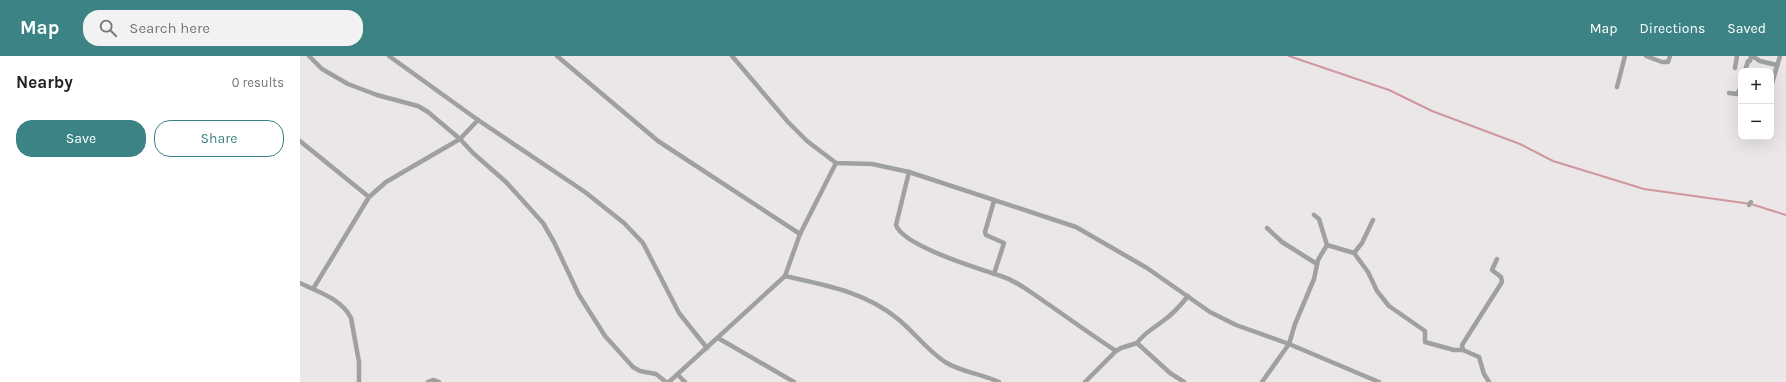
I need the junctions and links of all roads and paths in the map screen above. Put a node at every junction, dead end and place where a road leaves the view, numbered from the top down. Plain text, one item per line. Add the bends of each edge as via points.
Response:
1 (309, 56) edge
2 (389, 56) edge
3 (557, 56) edge
4 (732, 56) edge
5 (1625, 56) edge
6 (1646, 56) edge
7 (1670, 56) edge
8 (1737, 56) edge
9 (1752, 56) edge
10 (1780, 56) edge
11 (1777, 65) junction
12 (1735, 68) dead end
13 (1746, 68) edge
14 (1774, 76) edge
15 (1617, 87) dead end
16 (1738, 91) edge
17 (1729, 93) dead end
18 (478, 120) junction
19 (460, 139) junction
20 (300, 141) edge
21 (836, 162) junction
22 (909, 172) junction
23 (369, 197) junction
24 (994, 201) junction
25 (1314, 215) dead end
26 (1373, 220) dead end
27 (1267, 228) dead end
28 (800, 234) junction
29 (1327, 245) junction
30 (1354, 253) junction
31 (1497, 259) dead end
32 (1317, 264) junction
33 (994, 274) junction
34 (785, 276) junction
35 (300, 283) edge
36 (313, 289) junction
37 (1188, 296) junction
38 (718, 338) junction
39 (1137, 344) junction
40 (1289, 344) junction
41 (707, 348) junction
42 (1464, 350) junction
43 (1116, 351) junction
44 (678, 375) junction
45 (359, 382) edge
46 (428, 382) edge
47 (439, 382) edge
48 (666, 382) edge
49 (669, 382) edge
50 (685, 382) edge
51 (794, 382) edge
52 (999, 382) edge
53 (1086, 382) edge
54 (1184, 382) edge
55 (1262, 382) edge
56 (1379, 382) edge
57 (1489, 382) edge

1 - 19 street via 322,68 348,84 423,109
2 - 18 street
3 - 28 street via 658,141
4 - 21 street via 788,122 807,141
5 - 15 street
6 - 7 street via 1668,62
8 - 12 street
9 - 11 street
9 - 13 street
10 - 11 street
11 - 14 street
16 - 17 street via 1736,94
18 - 19 street
18 - 41 street via 584,192 624,223 643,244 679,313
19 - 23 street via 386,182
19 - 48 street via 506,182 544,223 579,295 605,336 633,367 656,374
20 - 23 street
21 - 22 street via 872,164
21 - 28 street
22 - 24 street
22 - 33 street via 896,225 900,231 934,252 977,270
23 - 36 street
24 - 33 street via 985,232 986,235 1004,243
24 - 37 street via 1076,227 1147,268
25 - 29 street via 1319,218
26 - 30 street
27 - 32 street via 1282,242
28 - 34 street
29 - 30 street
29 - 32 street
30 - 42 street via 1389,306 1425,331 1425,342 1454,350
31 - 42 street via 1492,270 1501,277 1502,282 1462,345
32 - 40 street via 1314,279
33 - 43 street via 1016,282
34 - 38 street
34 - 52 street via 846,290 877,304 897,318 945,362
35 - 36 street
36 - 45 street via 341,304 351,318 359,362
37 - 39 street via 1180,307 1142,336
37 - 40 street via 1210,312 1236,325
38 - 41 street
38 - 51 street
39 - 43 street
39 - 54 street
40 - 55 street
40 - 56 street
41 - 44 street
42 - 57 street via 1479,357
43 - 53 street
44 - 49 street
44 - 50 street
46 - 47 street

